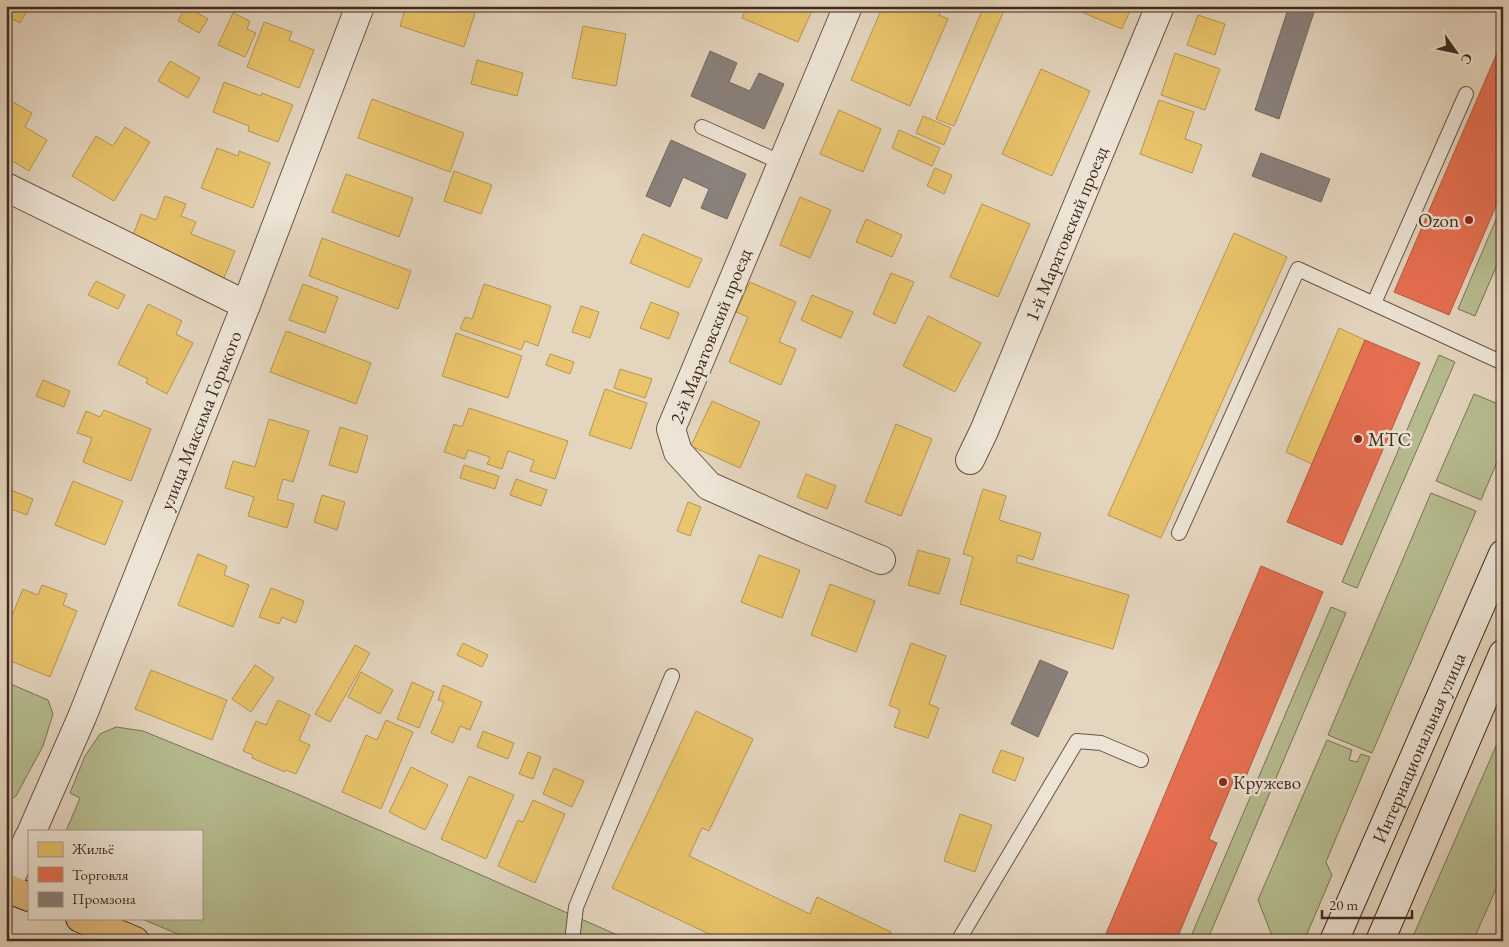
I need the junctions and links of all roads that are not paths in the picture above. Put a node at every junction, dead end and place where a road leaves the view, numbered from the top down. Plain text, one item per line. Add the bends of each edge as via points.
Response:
1 (360, 6) edge
2 (848, 6) edge
3 (1160, 6) edge
4 (1466, 94) dead end
5 (702, 127) dead end
6 (782, 163) junction
7 (6, 187) edge
8 (1374, 303) junction
9 (246, 305) junction
10 (1503, 362) edge
11 (970, 460) dead end
12 (1180, 532) dead end
13 (1503, 554) edge
14 (881, 560) dead end
15 (1503, 654) edge
16 (672, 676) dead end
17 (1141, 760) dead end
18 (32, 830) edge
19 (28, 839) edge
20 (6, 888) edge
21 (28, 897) edge
22 (85, 920) edge
23 (135, 941) edge
24 (572, 941) edge
25 (958, 941) edge
26 (1334, 941) edge
27 (1380, 941) edge

1 - 9 street, улица Максима Горького
2 - 6 street, 2-й Маратовский проезд
3 - 11 street, 1-й Маратовский проезд
4 - 8 lane
5 - 6 lane
6 - 14 street, 2-й Маратовский проезд via 671,429 678,452 710,486
7 - 9 street
8 - 10 lane
8 - 12 lane via 1298,269
9 - 18 street, улица Максима Горького via 82,717
13 - 26 street, Интернациональная улица
15 - 27 street
16 - 24 lane via 576,907
17 - 25 lane via 1101,744 1077,741
19 - 20 street
20 - 21 main road
22 - 23 main road

